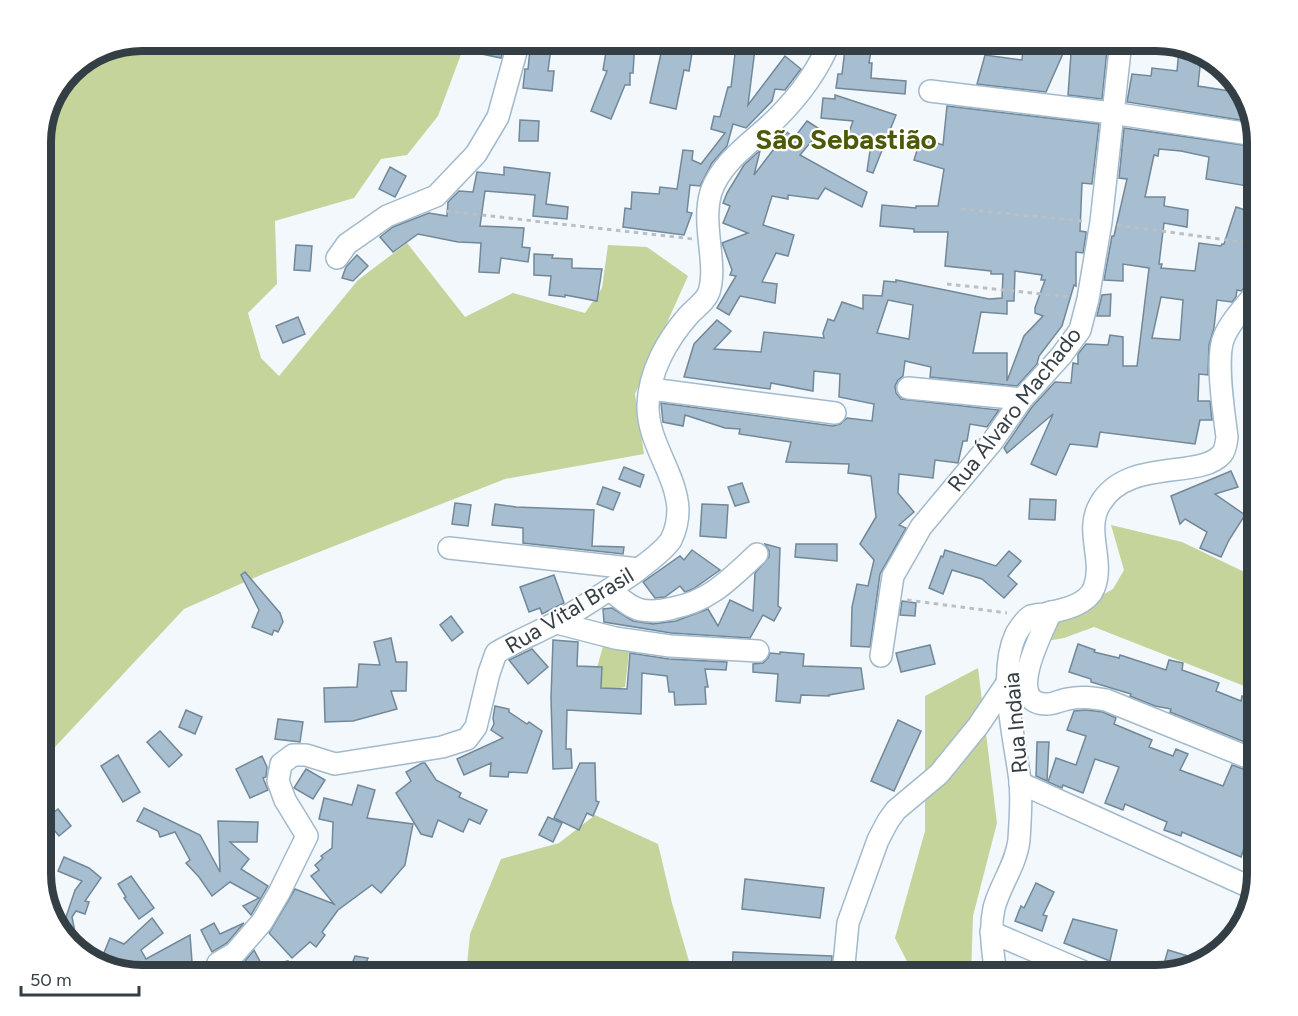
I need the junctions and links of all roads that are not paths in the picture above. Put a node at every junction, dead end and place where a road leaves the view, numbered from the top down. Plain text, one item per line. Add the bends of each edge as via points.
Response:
1 (516, 51) edge
2 (826, 51) edge
3 (1120, 51) edge
4 (930, 91) dead end
5 (1112, 113) junction
6 (1246, 134) edge
7 (337, 258) dead end
8 (1247, 304) edge
9 (908, 388) dead end
10 (651, 389) junction
11 (1022, 399) junction
12 (835, 412) dead end
13 (449, 548) dead end
14 (757, 554) dead end
15 (639, 569) junction
16 (609, 590) junction
17 (1041, 614) junction
18 (557, 622) junction
19 (758, 651) dead end
20 (881, 656) dead end
21 (1009, 680) junction
22 (1247, 757) edge
23 (1020, 783) junction
24 (1246, 885) edge
25 (991, 932) junction
26 (217, 965) edge
27 (844, 965) edge
28 (995, 965) edge
29 (1068, 965) edge

1 - 7 street via 498,117 476,153 436,196 387,216 347,244
2 - 10 street, Rua Vital Brasil via 809,82 719,176 708,210 708,294 676,330 660,358
3 - 5 street, Rua Álvaro Machado
4 - 5 street
5 - 6 street
5 - 11 street, Rua Álvaro Machado via 1101,222 1080,330
8 - 17 street via 1223,339 1221,365 1227,437 1222,454 1202,465 1152,471 1125,481 1110,492 1100,503 1093,526 1098,577 1094,591 1069,608
9 - 11 street
10 - 12 street
10 - 15 street, Rua Vital Brasil via 650,422 675,492 677,526 670,541
11 - 20 street, Rua Álvaro Machado via 992,442 921,527 893,576
13 - 15 street
14 - 16 street via 720,588 683,606 658,612 640,610
15 - 16 street, Rua Vital Brasil
16 - 18 street, Rua Vital Brasil
17 - 21 street, Rua Indaia via 1018,630 1012,644
17 - 22 street via 1026,681 1028,695 1035,703 1048,705 1085,697 1106,700
18 - 19 street via 615,638 670,646
18 - 26 street, Rua Vital Brasil via 496,652 476,727 467,739 442,747 335,764 293,755 281,764 281,790 307,836 262,922 235,953
21 - 23 street, Rua Indaia via 1010,718
21 - 27 street via 939,774 888,821 848,923
23 - 24 street
23 - 25 street, Rua Indaia via 1016,855 994,907
25 - 28 street, Rua Indaia
25 - 29 street

